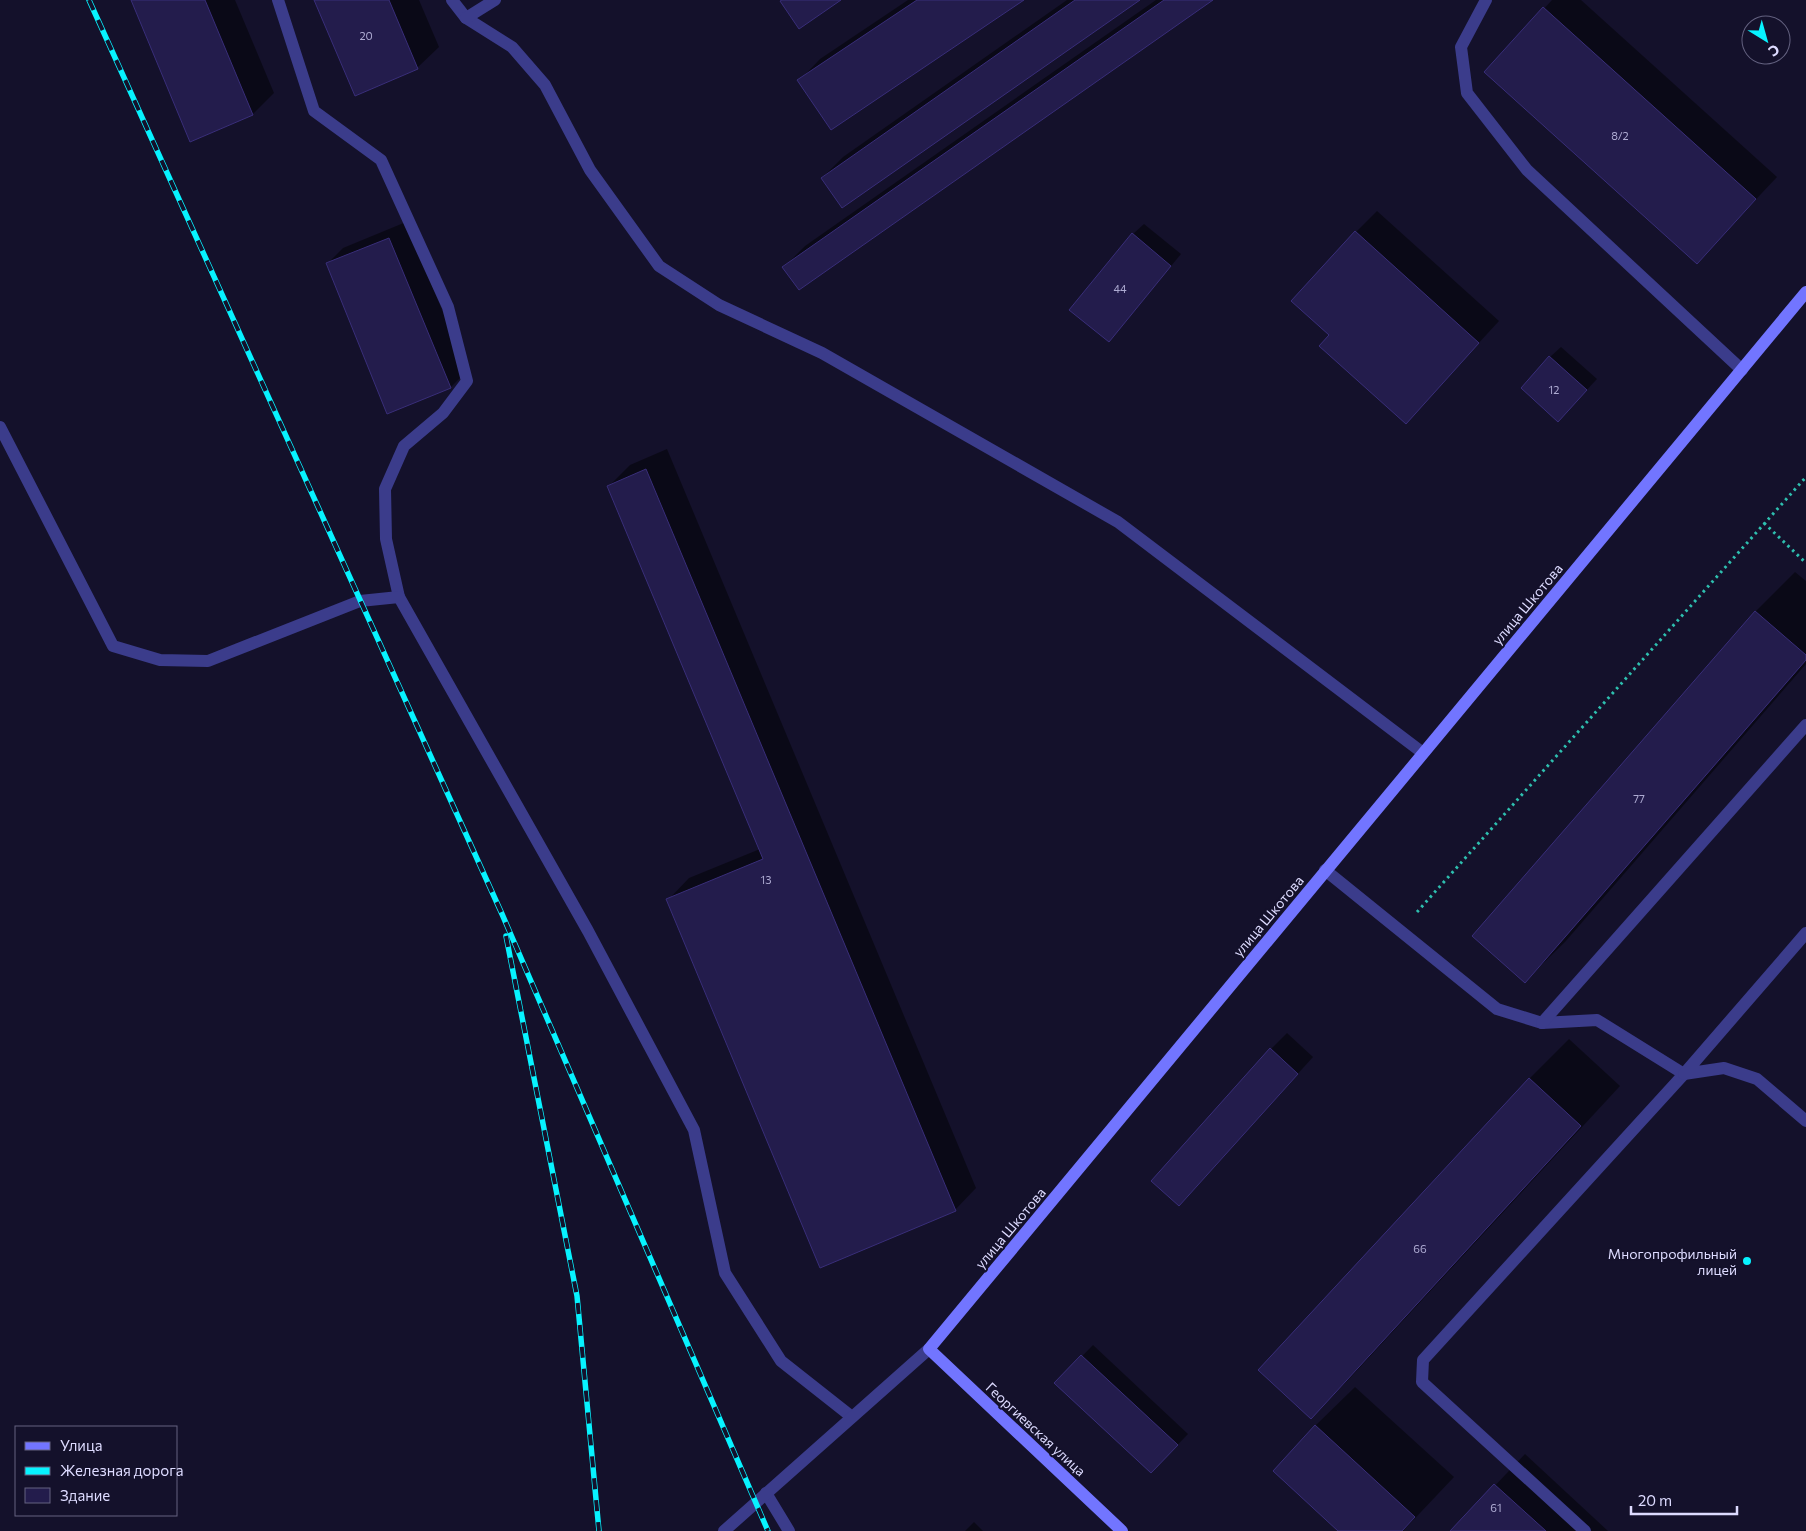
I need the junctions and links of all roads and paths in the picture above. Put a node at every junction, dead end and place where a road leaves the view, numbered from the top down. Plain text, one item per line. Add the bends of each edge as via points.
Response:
1 (278, 0) edge
2 (452, 0) edge
3 (495, 0) edge
4 (1486, 0) edge
5 (466, 18) junction
6 (1806, 292) edge
7 (1742, 370) junction
8 (0, 427) edge
9 (1806, 477) edge
10 (1764, 523) junction
11 (1806, 563) edge
12 (400, 597) junction
13 (1806, 725) edge
14 (1423, 753) junction
15 (1325, 870) junction
16 (1400, 931) junction
17 (1806, 933) edge
18 (1542, 1023) junction
19 (1684, 1074) junction
20 (1806, 1121) edge
21 (929, 1349) junction
22 (852, 1417) junction
23 (766, 1493) junction
24 (724, 1531) edge
25 (789, 1531) edge
26 (1122, 1531) edge
27 (1585, 1531) edge

1 - 12 street via 314,111 381,160 448,307 467,381 443,413 404,446 384,489 386,539
2 - 5 street
3 - 5 street
4 - 7 street via 1461,46 1467,94 1527,170
5 - 14 street via 512,47 545,85 590,170 659,266 719,305 822,353 1118,522
6 - 7 street, улица Шкотова
7 - 14 street, улица Шкотова
8 - 12 street via 113,646 160,660 208,661 360,601
9 - 10 path
10 - 11 path
10 - 16 path
12 - 22 street via 588,931 694,1130 725,1273 781,1361
13 - 18 street
14 - 15 street, улица Шкотова
15 - 16 street
15 - 21 street, улица Шкотова
16 - 18 street via 1497,1009
17 - 19 street
18 - 19 street via 1597,1020
19 - 20 street via 1724,1068 1757,1079
19 - 27 street via 1423,1360 1422,1382
21 - 22 street, улица Шкотова
21 - 26 street, Георгиевская улица
22 - 23 street, улица Шкотова
23 - 24 street, улица Шкотова
23 - 25 street

